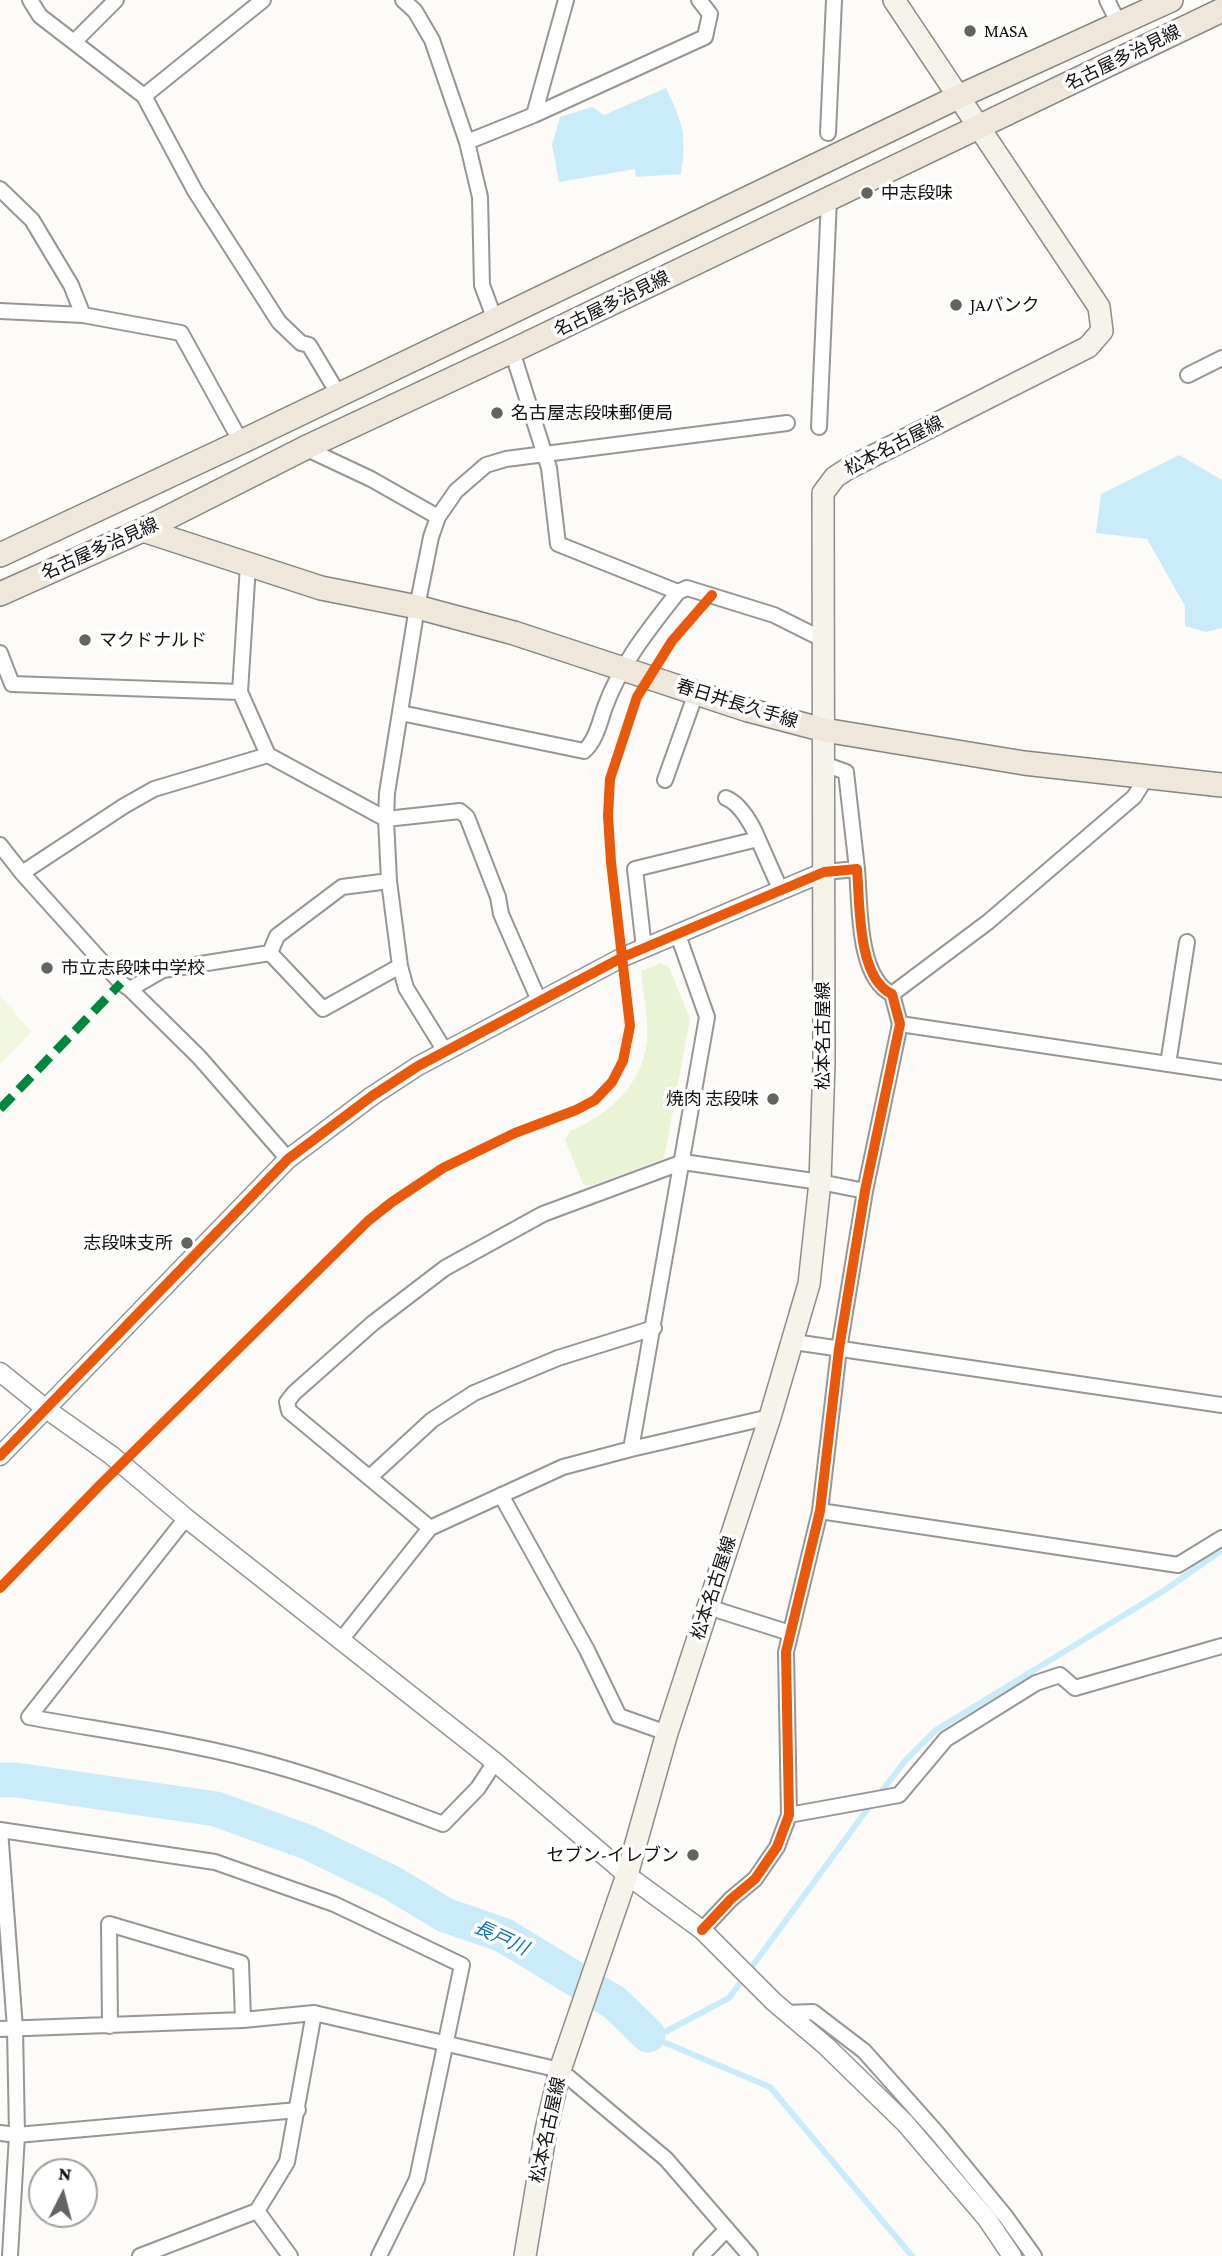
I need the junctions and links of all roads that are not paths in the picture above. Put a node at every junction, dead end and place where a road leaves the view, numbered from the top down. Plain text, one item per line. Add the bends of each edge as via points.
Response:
1 (30, 0) edge
2 (116, 0) edge
3 (263, 0) edge
4 (403, 0) edge
5 (699, 0) edge
6 (834, 0) edge
7 (894, 0) edge
8 (1107, 0) edge
9 (1171, 0) edge
10 (562, 3) edge
11 (1222, 10) edge
12 (1119, 24) junction
13 (74, 42) junction
14 (144, 96) junction
15 (958, 97) junction
16 (534, 115) junction
17 (978, 128) junction
18 (828, 133) dead end
19 (467, 142) junction
20 (0, 189) edge
21 (829, 199) junction
22 (0, 311) edge
23 (83, 315) junction
24 (495, 320) junction
25 (512, 351) junction
26 (1222, 358) edge
27 (1188, 375) dead end
28 (339, 395) junction
29 (787, 424) dead end
30 (819, 427) dead end
31 (241, 442) junction
32 (305, 448) junction
33 (545, 452) junction
34 (438, 517) junction
35 (143, 530) junction
36 (0, 555) edge
37 (248, 565) junction
38 (678, 592) junction
39 (0, 594) edge
40 (417, 607) junction
41 (824, 640) junction
42 (0, 653) edge
43 (623, 668) junction
44 (240, 692) junction
45 (696, 693) junction
46 (401, 713) junction
47 (824, 730) junction
48 (268, 755) junction
49 (824, 764) junction
50 (1146, 778) junction
51 (665, 780) dead end
52 (1222, 785) edge
53 (726, 798) dead end
54 (386, 819) junction
55 (758, 839) junction
56 (0, 845) edge
57 (857, 869) junction
58 (824, 872) junction
59 (22, 873) junction
60 (389, 881) junction
61 (781, 891) junction
62 (678, 935) junction
63 (1187, 942) dead end
64 (644, 948) junction
65 (270, 953) junction
66 (400, 966) junction
67 (130, 989) junction
68 (892, 994) junction
69 (540, 1003) junction
70 (900, 1024) junction
71 (445, 1051) junction
72 (1168, 1064) junction
73 (1222, 1072) edge
74 (288, 1159) junction
75 (683, 1162) junction
76 (820, 1182) junction
77 (865, 1191) junction
78 (654, 1328) junction
79 (794, 1342) junction
80 (839, 1349) junction
81 (0, 1372) edge
82 (1222, 1405) edge
83 (46, 1409) junction
84 (770, 1417) junction
85 (631, 1449) junction
86 (0, 1456) edge
87 (370, 1477) junction
88 (501, 1494) junction
89 (820, 1511) junction
90 (186, 1518) junction
91 (429, 1528) junction
92 (1222, 1538) edge
93 (708, 1607) junction
94 (790, 1633) junction
95 (341, 1640) junction
96 (1222, 1646) edge
97 (667, 1733) junction
98 (495, 1762) junction
99 (789, 1815) junction
100 (0, 1830) edge
101 (627, 1875) junction
102 (4, 1925) edge
103 (702, 1930) junction
104 (314, 2013) junction
105 (786, 2013) junction
106 (243, 2020) junction
107 (110, 2026) junction
108 (15, 2028) junction
109 (0, 2029) edge
110 (445, 2043) junction
111 (561, 2070) junction
112 (298, 2110) junction
113 (0, 2133) edge
114 (17, 2135) junction
115 (257, 2211) junction
116 (727, 2229) junction
117 (7, 2249) edge
118 (139, 2256) edge
119 (290, 2256) edge
120 (379, 2256) edge
121 (526, 2256) edge
122 (701, 2256) edge
123 (750, 2256) edge
124 (1012, 2256) edge
125 (1034, 2256) edge

1 - 13 street via 40,16
2 - 13 street
3 - 14 street
4 - 19 street via 432,40
5 - 16 street via 710,14 705,37
6 - 18 street
7 - 15 main road, 松本名古屋線
8 - 12 street
9 - 12 main road, 名古屋多治見線
10 - 16 street
11 - 17 main road, 名古屋多治見線
12 - 15 main road, 名古屋多治見線
13 - 14 street
14 - 28 street via 223,238 279,322 309,345
15 - 17 main road, 松本名古屋線
15 - 24 main road, 名古屋多治見線
16 - 19 street
17 - 21 main road, 名古屋多治見線
17 - 41 main road, 松本名古屋線 via 1099,307 1102,331 1088,348 849,468 827,486 823,493
19 - 24 street via 480,197 482,285
20 - 23 street via 32,220 71,285
21 - 25 main road, 名古屋多治見線
21 - 30 street
22 - 23 street
23 - 31 street via 181,333
24 - 28 main road, 名古屋多治見線
25 - 32 main road, 名古屋多治見線
25 - 33 street
26 - 27 street
28 - 31 main road, 名古屋多治見線
29 - 33 street
31 - 36 main road, 名古屋多治見線
32 - 34 street
32 - 35 main road, 名古屋多治見線
33 - 34 street via 486,465 456,491
33 - 38 street via 558,544
34 - 40 street
35 - 37 main road, 春日井長久手線
35 - 39 main road, 名古屋多治見線
37 - 40 main road, 春日井長久手線 via 321,588
37 - 44 street
38 - 41 street via 687,588 774,615
38 - 43 street
40 - 43 main road, 春日井長久手線
40 - 46 street
41 - 47 main road, 松本名古屋線
42 - 44 street via 12,684
43 - 45 main road, 春日井長久手線
43 - 46 street via 591,745 584,751
44 - 48 street
45 - 47 main road, 春日井長久手線
45 - 51 street
46 - 54 street
47 - 49 main road, 松本名古屋線
47 - 50 main road, 春日井長久手線
48 - 54 street
48 - 59 street via 154,789
49 - 57 street via 846,772
49 - 58 main road, 松本名古屋線
50 - 52 main road, 春日井長久手線
50 - 68 street via 1133,797 988,922
53 - 55 street
54 - 60 street
54 - 69 street via 460,810 467,817 501,914
55 - 61 street
55 - 64 street via 635,869
56 - 59 street
57 - 58 street
57 - 68 street via 865,953 874,978
58 - 61 street
58 - 76 main road, 松本名古屋線
59 - 67 street
60 - 65 street via 342,887 277,936
60 - 66 street
61 - 62 street
62 - 64 street
62 - 75 street via 707,1017
63 - 72 street
64 - 69 street
65 - 66 street via 323,1009
65 - 67 street via 163,970
66 - 71 street via 406,988
67 - 74 street via 199,1056
68 - 70 street
69 - 71 street
70 - 72 street
70 - 77 street
71 - 74 street via 372,1096
72 - 73 street
74 - 83 street
75 - 76 street
75 - 78 street
75 - 87 street via 543,1214 445,1268 373,1323 294,1393 287,1402 289,1411
76 - 77 street
76 - 79 main road, 松本名古屋線 via 809,1284
77 - 80 street
78 - 85 street
78 - 87 street via 474,1393 432,1420
79 - 80 street
79 - 84 main road, 松本名古屋線
80 - 82 street
80 - 89 street
81 - 83 street
83 - 86 street
83 - 90 street via 111,1455
84 - 85 street
84 - 93 main road, 松本名古屋線
85 - 88 street via 564,1467
87 - 91 street
88 - 91 street
88 - 97 street via 619,1716
89 - 92 street via 1178,1565
89 - 94 street
90 - 95 street
90 - 98 street via 29,1717 273,1765 443,1824 478,1788
91 - 95 street
93 - 94 street
93 - 97 main road, 松本名古屋線
94 - 99 street via 786,1652
95 - 98 street
96 - 99 street via 1075,1688 1060,1675 1036,1683 946,1739 899,1795
97 - 101 main road, 松本名古屋線
98 - 101 street
99 - 103 street via 777,1847 755,1879
100 - 102 street
100 - 110 street via 215,1862 334,1904 462,1965
101 - 103 street
101 - 111 main road, 松本名古屋線
102 - 108 street
103 - 105 street
104 - 106 street
104 - 110 street
104 - 112 street
105 - 124 street via 905,2123 987,2219
105 - 125 street via 813,2012 864,2050
106 - 107 street
106 - 107 street via 240,1963 109,1924
107 - 108 street
108 - 109 street
108 - 114 street
110 - 111 street
110 - 120 street via 417,2179
111 - 116 street via 666,2160
111 - 121 main road, 松本名古屋線 via 546,2130
112 - 114 street
112 - 115 street via 287,2162
113 - 114 street
114 - 117 street
115 - 118 street
115 - 119 street
116 - 122 street
116 - 123 street

